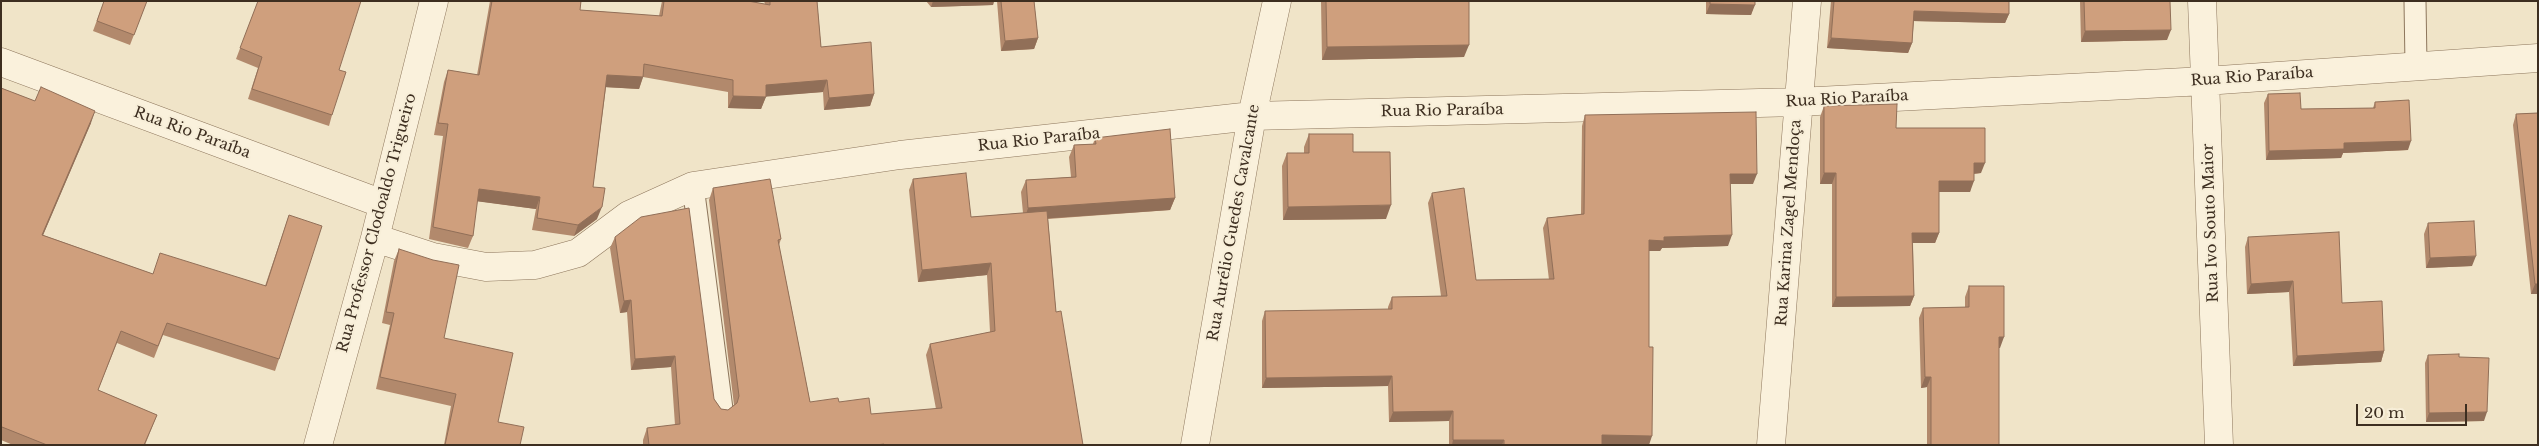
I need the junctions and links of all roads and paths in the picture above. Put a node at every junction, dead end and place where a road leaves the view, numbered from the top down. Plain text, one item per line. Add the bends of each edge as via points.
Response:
1 (434, 1) edge
2 (1277, 1) edge
3 (1807, 1) edge
4 (2202, 1) edge
5 (2415, 1) edge
6 (2538, 58) edge
7 (1, 62) edge
8 (2416, 65) junction
9 (2205, 81) junction
10 (1798, 102) junction
11 (1252, 116) junction
12 (693, 186) junction
13 (383, 204) junction
14 (375, 238) junction
15 (722, 409) edge
16 (318, 445) edge
17 (1195, 445) edge
18 (1772, 445) edge
19 (2219, 445) edge

1 - 13 street, Rua Professor Clodoaldo Trigueiro
2 - 11 street, Rua Aurélio Guedes Cavalcante
3 - 10 street, Rua Karina Zagel Mendoça
4 - 9 street, Rua Ivo Souto Maior
5 - 8 lane
6 - 8 street, Rua Rio Paraíba
7 - 13 street, Rua Rio Paraíba
8 - 9 street, Rua Rio Paraíba
9 - 10 street, Rua Rio Paraíba
9 - 19 street, Rua Ivo Souto Maior
10 - 11 street, Rua Rio Paraíba
10 - 18 street, Rua Karina Zagel Mendoça
11 - 12 street, Rua Rio Paraíba via 900,155
11 - 17 street, Rua Aurélio Guedes Cavalcante
12 - 14 street, Rua Rio Paraíba via 629,215 578,253 535,265 486,267 433,257
12 - 15 lane
13 - 14 street, Rua Professor Clodoaldo Trigueiro
14 - 16 street, Rua Professor Clodoaldo Trigueiro

